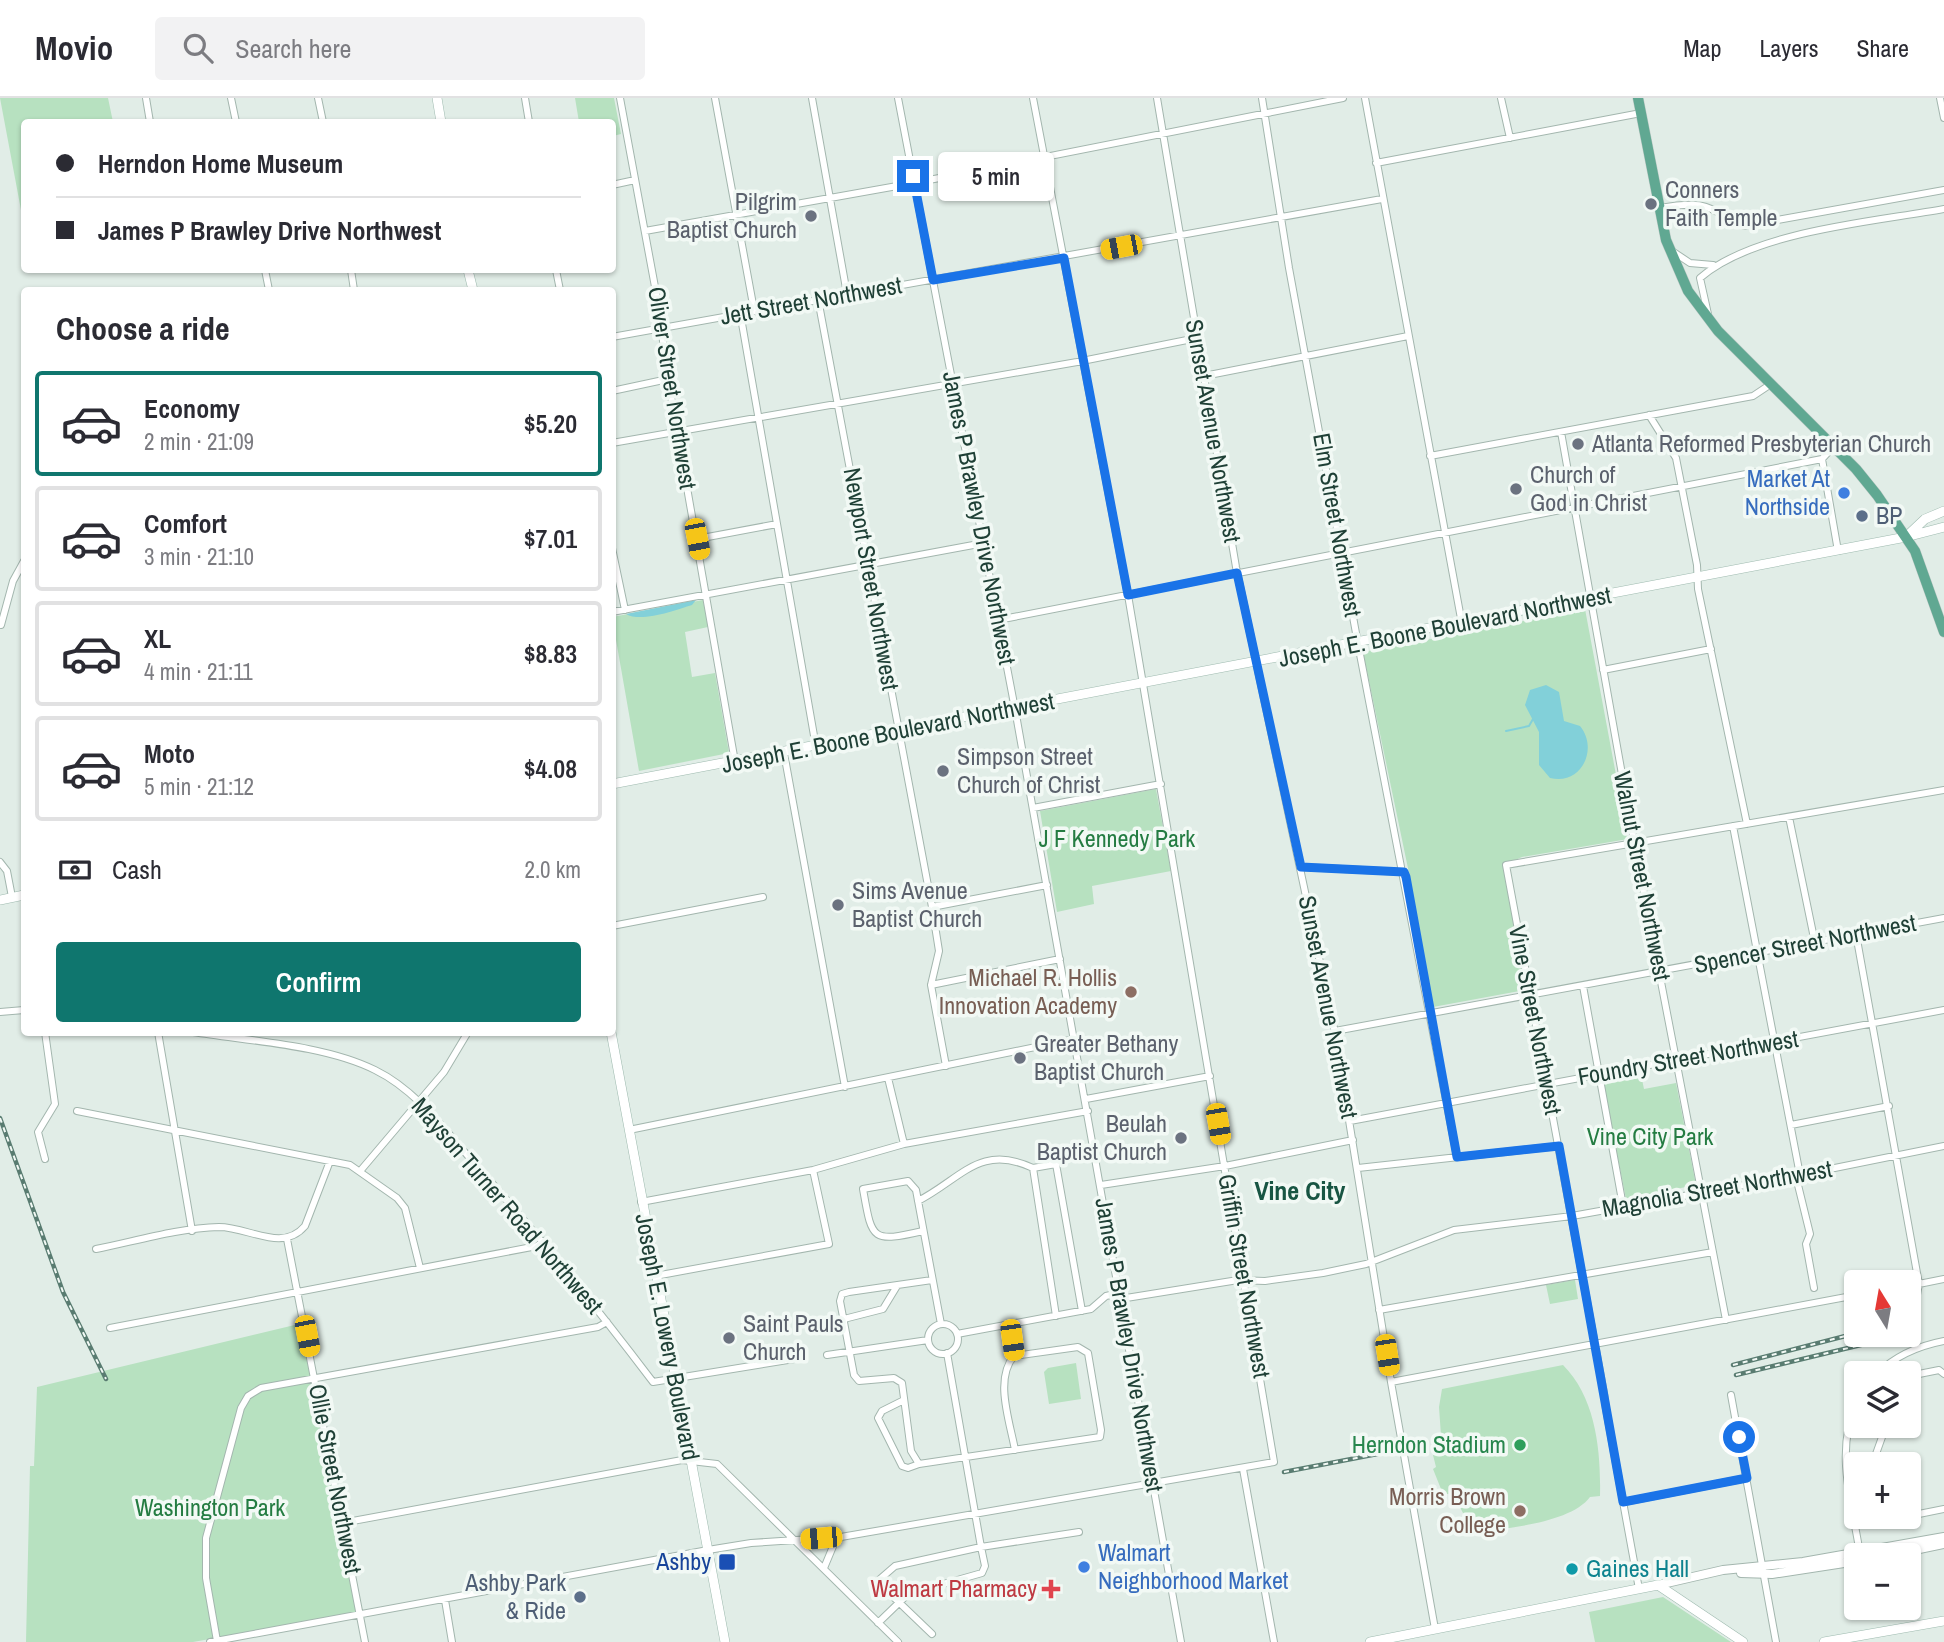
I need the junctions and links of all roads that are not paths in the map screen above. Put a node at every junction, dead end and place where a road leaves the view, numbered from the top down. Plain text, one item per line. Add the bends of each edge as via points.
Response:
1 (146, 98) edge
2 (231, 98) edge
3 (318, 98) edge
4 (437, 98) edge
5 (525, 98) edge
6 (620, 98) edge
7 (715, 98) edge
8 (812, 98) edge
9 (898, 98) edge
10 (1033, 98) edge
11 (1157, 98) edge
12 (1262, 98) edge
13 (1343, 98) edge
14 (1365, 98) edge
15 (1501, 98) edge
16 (1639, 98) edge
17 (1940, 98) edge
18 (1641, 113) junction
19 (1265, 114) junction
20 (1944, 118) edge
21 (150, 119) edge
22 (235, 119) edge
23 (322, 119) edge
24 (440, 119) edge
25 (528, 119) edge
26 (1163, 134) junction
27 (1510, 138) junction
28 (1044, 157) junction
29 (1376, 163) junction
30 (635, 180) junction
31 (914, 183) junction
32 (616, 184) edge
33 (1944, 190) edge
34 (831, 198) junction
35 (1382, 198) junction
36 (1659, 208) junction
37 (1944, 209) edge
38 (736, 215) junction
39 (1282, 217) junction
40 (645, 231) junction
41 (1180, 237) junction
42 (1669, 247) junction
43 (1064, 258) junction
44 (1715, 265) junction
45 (933, 280) junction
46 (847, 294) junction
47 (818, 299) junction
48 (754, 310) junction
49 (740, 312) junction
50 (1710, 319) junction
51 (660, 328) junction
52 (616, 336) edge
53 (1408, 336) junction
54 (1197, 338) junction
55 (1306, 356) junction
56 (1085, 361) junction
57 (1204, 376) junction
58 (668, 379) junction
59 (954, 384) junction
60 (1771, 384) junction
61 (616, 390) edge
62 (839, 404) junction
63 (1649, 415) junction
64 (758, 418) junction
65 (678, 431) junction
66 (1562, 432) junction
67 (616, 442) edge
68 (1834, 446) junction
69 (1430, 456) junction
70 (1822, 459) junction
71 (1682, 486) junction
72 (1575, 506) junction
73 (1944, 511) edge
74 (777, 524) junction
75 (1944, 527) edge
76 (1445, 532) junction
77 (1906, 537) junction
78 (697, 539) junction
79 (984, 543) junction
80 (1838, 551) junction
81 (1343, 552) junction
82 (868, 565) junction
83 (21, 566) edge
84 (616, 567) edge
85 (1237, 573) junction
86 (1697, 578) junction
87 (787, 580) junction
88 (708, 594) junction
89 (1128, 595) junction
90 (1591, 598) junction
91 (625, 610) junction
92 (616, 611) edge
93 (998, 620) junction
94 (1462, 624) junction
95 (1, 625) edge
96 (1944, 632) edge
97 (1359, 644) junction
98 (1711, 649) junction
99 (1255, 663) junction
100 (1603, 670) junction
101 (1144, 685) junction
102 (1015, 709) junction
103 (898, 731) junction
104 (816, 747) junction
105 (784, 753) junction
106 (735, 762) junction
107 (616, 783) edge
108 (1161, 784) junction
109 (1944, 790) edge
110 (1033, 808) junction
111 (1789, 817) junction
112 (1747, 824) junction
113 (1733, 827) junction
114 (1635, 843) junction
115 (0, 862) edge
116 (1301, 867) junction
117 (1404, 872) junction
118 (1047, 885) junction
119 (21, 896) edge
120 (12, 897) junction
121 (762, 897) dead end
122 (0, 900) edge
123 (932, 907) junction
124 (1944, 918) edge
125 (616, 925) edge
126 (1856, 934) junction
127 (1815, 943) junction
128 (1758, 954) junction
129 (1060, 959) junction
130 (1660, 972) junction
131 (931, 985) junction
132 (1583, 986) junction
133 (1531, 995) junction
134 (21, 1010) edge
135 (1944, 1010) edge
136 (0, 1012) edge
137 (1431, 1013) junction
138 (1873, 1024) junction
139 (1335, 1031) junction
140 (46, 1036) edge
141 (159, 1036) edge
142 (216, 1036) edge
143 (466, 1036) edge
144 (612, 1036) edge
145 (1075, 1039) junction
146 (1775, 1042) junction
147 (1678, 1060) junction
148 (946, 1066) junction
149 (1599, 1074) junction
150 (1210, 1076) junction
151 (888, 1078) junction
152 (1548, 1084) junction
153 (845, 1087) junction
154 (1086, 1099) junction
155 (418, 1101) junction
156 (1447, 1102) junction
157 (1889, 1106) junction
158 (76, 1111) dead end
159 (1088, 1111) junction
160 (1350, 1121) junction
161 (1791, 1125) junction
162 (175, 1130) junction
163 (629, 1130) junction
164 (1353, 1140) junction
165 (904, 1144) junction
166 (1559, 1146) junction
167 (1944, 1146) edge
168 (1897, 1155) junction
169 (1457, 1157) junction
170 (45, 1159) dead end
171 (330, 1161) junction
172 (1225, 1166) junction
173 (1033, 1168) junction
174 (1358, 1168) junction
175 (361, 1170) junction
176 (814, 1170) junction
177 (1800, 1175) junction
178 (1101, 1185) junction
179 (1702, 1191) junction
180 (918, 1201) junction
181 (641, 1202) junction
182 (1623, 1206) junction
183 (1572, 1216) junction
184 (192, 1231) junction
185 (923, 1231) junction
186 (288, 1239) junction
187 (544, 1241) junction
188 (96, 1248) dead end
189 (1713, 1252) junction
190 (1373, 1262) junction
191 (420, 1268) junction
192 (1917, 1270) edge
193 (655, 1276) junction
194 (1583, 1276) junction
195 (1944, 1279) edge
196 (932, 1280) junction
197 (1245, 1281) junction
198 (1922, 1283) edge
199 (897, 1286) junction
200 (1814, 1288) dead end
201 (299, 1292) junction
202 (1120, 1296) junction
203 (1844, 1298) edge
204 (1379, 1310) junction
205 (1082, 1311) junction
206 (1056, 1315) junction
207 (844, 1319) junction
208 (1727, 1320) junction
209 (607, 1322) junction
210 (941, 1324) junction
211 (1010, 1324) junction
212 (110, 1328) dead end
213 (957, 1334) junction
214 (928, 1340) junction
215 (1944, 1341) edge
216 (1595, 1345) junction
217 (1922, 1346) edge
218 (1916, 1348) edge
219 (850, 1351) junction
220 (947, 1353) junction
221 (827, 1355) dead end
222 (1014, 1356) junction
223 (793, 1359) dead end
224 (1893, 1361) edge
225 (1921, 1373) edge
226 (1944, 1374) edge
227 (674, 1377) junction
228 (316, 1380) junction
229 (1391, 1382) junction
230 (1731, 1395) dead end
231 (904, 1400) junction
232 (1846, 1438) edge
233 (1015, 1450) junction
234 (690, 1459) junction
235 (967, 1462) junction
236 (919, 1464) junction
237 (1243, 1469) junction
238 (1747, 1478) junction
239 (1152, 1485) junction
240 (1623, 1502) junction
241 (1944, 1509) edge
242 (976, 1514) junction
243 (1921, 1514) edge
244 (342, 1523) junction
245 (1079, 1532) dead end
246 (841, 1536) junction
247 (1944, 1537) edge
248 (793, 1541) junction
249 (1857, 1543) edge
250 (1918, 1543) edge
251 (1944, 1544) edge
252 (981, 1547) junction
253 (1921, 1549) edge
254 (708, 1550) junction
255 (1844, 1559) edge
256 (824, 1568) junction
257 (1763, 1570) junction
258 (1658, 1585) junction
259 (1639, 1588) junction
260 (445, 1600) junction
261 (898, 1602) junction
262 (360, 1614) junction
263 (1944, 1621) edge
264 (878, 1623) junction
265 (1435, 1629) junction
266 (932, 1634) dead end
267 (214, 1641) edge
268 (365, 1642) edge
269 (452, 1642) edge
270 (725, 1642) edge
271 (898, 1642) edge
272 (1181, 1642) edge
273 (1274, 1642) edge
274 (1370, 1642) edge
275 (1743, 1642) edge
276 (1776, 1642) edge
277 (1824, 1642) edge

1 - 21 street
2 - 22 street
3 - 23 street
4 - 24 main road
5 - 25 street
6 - 30 street, Oliver Street Northwest
7 - 38 street
8 - 34 street
9 - 31 street, James P Brawley Drive Northwest
10 - 28 street, Griffin Street Northwest
11 - 26 street, Sunset Avenue Northwest
12 - 19 street, Elm Street Northwest
13 - 19 street
14 - 29 street
15 - 27 street
16 - 18 main road
17 - 20 street
18 - 27 street
18 - 36 main road
19 - 26 street
19 - 39 street, Elm Street Northwest
26 - 28 street
26 - 41 street, Sunset Avenue Northwest
27 - 29 street
28 - 31 street
28 - 43 street, Griffin Street Northwest
29 - 35 street
30 - 32 street
30 - 40 street, Oliver Street Northwest
31 - 34 street
31 - 45 street, James P Brawley Drive Northwest
33 - 36 street via 1744,226 1696,203
34 - 38 street
34 - 46 street
35 - 39 street, Jett Street Northwest
35 - 53 street
36 - 42 main road
37 - 44 street via 1761,243
38 - 40 street
38 - 48 street
39 - 41 street, Jett Street Northwest
39 - 55 street, Elm Street Northwest
40 - 51 street, Oliver Street Northwest
41 - 43 street, Jett Street Northwest
41 - 54 street, Sunset Avenue Northwest
42 - 44 street via 1689,264
42 - 50 main road via 1688,291
43 - 45 street, Jett Street Northwest
43 - 56 street, Griffin Street Northwest
44 - 50 street via 1700,278
45 - 46 street, Jett Street Northwest
45 - 59 street, James P Brawley Drive Northwest
46 - 47 street, Jett Street Northwest
47 - 48 street, Jett Street Northwest
47 - 62 street, Newport Street Northwest
48 - 49 street, Jett Street Northwest
49 - 51 street, Jett Street Northwest
49 - 64 street
50 - 60 main road
51 - 52 street, Jett Street Northwest
51 - 58 street, Oliver Street Northwest
53 - 55 street
53 - 69 street
54 - 56 street
54 - 57 street, Sunset Avenue Northwest
55 - 57 street
55 - 81 street, Elm Street Northwest
56 - 59 street
56 - 89 street, Griffin Street Northwest
57 - 85 street, Sunset Avenue Northwest
58 - 61 street
58 - 65 street, Oliver Street Northwest
59 - 62 street
59 - 79 street, James P Brawley Drive Northwest
60 - 63 street via 1753,396
60 - 68 main road
62 - 64 street
62 - 82 street, Newport Street Northwest
63 - 66 street
63 - 71 street via 1672,448
64 - 65 street
64 - 74 street
65 - 67 street
65 - 78 street, Oliver Street Northwest
66 - 69 street
66 - 72 street, Walnut Street Northwest
68 - 70 street
68 - 77 main road
69 - 76 street
70 - 71 street
70 - 80 street
71 - 72 street
71 - 86 street
72 - 76 street
72 - 90 street, Walnut Street Northwest
73 - 77 main road via 1925,519
74 - 78 street
74 - 87 street
75 - 77 main road, Joseph E. Boone Boulevard Northwest
76 - 81 street
76 - 94 street
77 - 80 main road, Joseph E. Boone Boulevard Northwest
77 - 96 main road via 1920,562
78 - 88 street, Oliver Street Northwest
79 - 82 street
79 - 93 street, James P Brawley Drive Northwest
80 - 86 main road, Joseph E. Boone Boulevard Northwest
81 - 85 street
81 - 97 street, Elm Street Northwest
82 - 87 street
82 - 103 street, Newport Street Northwest
83 - 95 street
84 - 91 street
85 - 89 street
85 - 99 street, Sunset Avenue Northwest
86 - 90 main road, Joseph E. Boone Boulevard Northwest
86 - 98 street
87 - 88 street
87 - 104 street
88 - 91 street
88 - 106 street, Oliver Street Northwest
89 - 93 street
89 - 101 street, Griffin Street Northwest
90 - 94 main road, Joseph E. Boone Boulevard Northwest
90 - 100 street, Walnut Street Northwest
91 - 92 street
93 - 102 street, James P Brawley Drive Northwest
94 - 97 main road, Joseph E. Boone Boulevard Northwest
97 - 99 main road, Joseph E. Boone Boulevard Northwest
97 - 117 street, Elm Street Northwest
98 - 100 street
98 - 112 street
99 - 101 main road, Joseph E. Boone Boulevard Northwest
99 - 116 street, Sunset Avenue Northwest
100 - 114 street, Walnut Street Northwest
101 - 102 main road, Joseph E. Boone Boulevard Northwest
101 - 108 street, Griffin Street Northwest
102 - 103 main road, Joseph E. Boone Boulevard Northwest
102 - 110 street, James P Brawley Drive Northwest
103 - 104 main road, Joseph E. Boone Boulevard Northwest
103 - 123 street, Newport Street Northwest
104 - 105 main road, Joseph E. Boone Boulevard Northwest
105 - 106 main road, Joseph E. Boone Boulevard Northwest
105 - 153 street
106 - 107 main road, Joseph E. Boone Boulevard Northwest
108 - 110 street
108 - 150 street, Griffin Street Northwest
109 - 111 street
110 - 118 street, James P Brawley Drive Northwest
111 - 112 street
111 - 127 street
112 - 113 street
113 - 114 street
113 - 128 street
114 - 130 street, Walnut Street Northwest
114 - 133 street, Vine Street Northwest via 1506,865
115 - 120 street via 8,871
116 - 117 street
116 - 139 street, Sunset Avenue Northwest
117 - 137 street, Elm Street Northwest
118 - 123 street
118 - 129 street, James P Brawley Drive Northwest
119 - 120 main road
120 - 122 main road
121 - 125 street
123 - 131 street, Newport Street Northwest via 939,951
124 - 126 street, Spencer Street Northwest
126 - 127 street, Spencer Street Northwest
126 - 138 street
127 - 128 street, Spencer Street Northwest
128 - 130 street, Spencer Street Northwest
128 - 146 street
129 - 131 street
129 - 145 street, James P Brawley Drive Northwest
130 - 132 street, Spencer Street Northwest
130 - 147 street, Walnut Street Northwest
131 - 148 street, Newport Street Northwest
132 - 133 street, Spencer Street Northwest
132 - 149 street
133 - 137 street, Spencer Street Northwest
133 - 152 street, Vine Street Northwest
134 - 136 street
135 - 138 street, Foundry Street Northwest
137 - 139 street, Spencer Street Northwest
137 - 156 street, Elm Street Northwest
138 - 146 street, Foundry Street Northwest
138 - 157 street
139 - 160 street, Sunset Avenue Northwest
140 - 170 street via 55,1104 38,1132
141 - 162 street
142 - 155 street, Mayson Turner Road Northwest via 356,1062 387,1076
143 - 155 street via 460,1051
144 - 163 main road, Joseph E. Lowery Boulevard
145 - 148 street
145 - 154 street, James P Brawley Drive Northwest
146 - 147 street, Foundry Street Northwest
146 - 161 street
147 - 149 street, Foundry Street Northwest
147 - 179 street, Walnut Street Northwest
148 - 151 street
149 - 152 street, Foundry Street Northwest
149 - 182 street
150 - 154 street
150 - 172 street, Griffin Street Northwest
151 - 153 street
151 - 165 street
152 - 156 street, Foundry Street Northwest
152 - 166 street, Vine Street Northwest
153 - 163 street
154 - 159 street, James P Brawley Drive Northwest
155 - 175 street
155 - 187 street, Mayson Turner Road Northwest
156 - 160 street, Foundry Street Northwest
156 - 169 street, Elm Street Northwest
157 - 161 street
157 - 168 street
158 - 162 street
159 - 165 street
159 - 178 street, James P Brawley Drive Northwest
160 - 164 street, Sunset Avenue Northwest
161 - 177 street
162 - 171 street
162 - 184 street
163 - 181 main road, Joseph E. Lowery Boulevard
164 - 172 street
164 - 174 street, Sunset Avenue Northwest
165 - 176 street
166 - 169 street
166 - 183 street, Vine Street Northwest
167 - 168 street, Magnolia Street Northwest
168 - 177 street, Magnolia Street Northwest
168 - 192 street
169 - 174 street
171 - 175 street
171 - 186 street via 305,1226
172 - 178 street
172 - 197 street, Griffin Street Northwest
173 - 180 street via 1015,1160 991,1159 969,1166
173 - 205 street via 1056,1164
173 - 206 street
174 - 190 street, Sunset Avenue Northwest
175 - 191 street via 405,1208
176 - 181 street
176 - 193 street via 829,1244
177 - 179 street, Magnolia Street Northwest
177 - 200 street
178 - 202 street, James P Brawley Drive Northwest
179 - 182 street, Magnolia Street Northwest
179 - 189 street, Walnut Street Northwest
180 - 185 street
180 - 185 street via 908,1181 863,1189 871,1229 877,1235
181 - 193 main road, Joseph E. Lowery Boulevard
182 - 183 street, Magnolia Street Northwest
183 - 190 street, Magnolia Street Northwest via 1454,1230
183 - 194 street, Vine Street Northwest
184 - 186 street via 221,1227
184 - 188 street
185 - 196 street
186 - 201 street, Ollie Street Northwest
187 - 191 street
187 - 209 street, Mayson Turner Road Northwest
189 - 194 street
189 - 208 street, Walnut Street Northwest
190 - 197 street, Magnolia Street Northwest
190 - 204 street, Sunset Avenue Northwest
191 - 201 street
193 - 227 main road, Joseph E. Lowery Boulevard
194 - 204 street
194 - 216 street, Vine Street Northwest
195 - 198 street
196 - 199 street
196 - 210 street
197 - 202 street, Magnolia Street Northwest
197 - 237 street, Griffin Street Northwest via 1274,1462
199 - 207 street via 883,1309
199 - 207 street via 842,1294
201 - 212 street
201 - 228 street, Ollie Street Northwest
202 - 205 street, Magnolia Street Northwest via 1106,1296
202 - 239 street, James P Brawley Drive Northwest
203 - 208 street
204 - 229 street, Sunset Avenue Northwest
205 - 206 street, Magnolia Street Northwest
206 - 211 street, Magnolia Street Northwest
207 - 219 street
208 - 216 street
209 - 227 street, Mayson Turner Road Northwest via 653,1382
209 - 228 street
210 - 213 street via 951,1326
210 - 214 street via 931,1329
211 - 213 street, Magnolia Street Northwest
211 - 222 street
213 - 220 street via 955,1347
214 - 219 street
214 - 220 street via 933,1350
215 - 217 street
216 - 229 street
216 - 240 street, Vine Street Northwest, bridge
218 - 224 street
219 - 221 street
219 - 231 street via 859,1381 894,1378 902,1384
220 - 235 street
222 - 233 street via 1003,1377
222 - 233 street via 1078,1347 1087,1353 1101,1430 1100,1437 1094,1439
223 - 227 street
225 - 226 street via 1939,1370
227 - 234 main road, Joseph E. Lowery Boulevard
228 - 244 street, Ollie Street Northwest
228 - 267 street via 261,1388 248,1396 241,1408 206,1538
229 - 265 street, Sunset Avenue Northwest
230 - 238 street
231 - 236 street via 911,1451
231 - 236 street via 878,1418 902,1465
232 - 249 street via 1843,1459
233 - 235 street
234 - 244 street
234 - 248 street via 717,1464
234 - 254 main road, Joseph E. Lowery Boulevard
235 - 236 street
235 - 242 street
237 - 239 street
237 - 273 street
238 - 240 street
238 - 257 street
239 - 242 street
239 - 272 street, James P Brawley Drive Northwest
240 - 259 street, Vine Street Northwest
241 - 243 street
242 - 246 street
242 - 252 street
244 - 262 street, Ollie Street Northwest
245 - 252 street
246 - 248 street
246 - 256 street
247 - 250 street
248 - 254 street
248 - 256 street
251 - 253 street
252 - 261 street via 982,1573 908,1594
252 - 261 street via 895,1566 884,1573 880,1579 883,1587
254 - 260 street
254 - 270 main road, Joseph E. Lowery Boulevard
255 - 257 street
256 - 264 street
257 - 258 street
257 - 276 street
258 - 259 main road
258 - 275 main road
259 - 265 main road
260 - 262 street
260 - 269 street
261 - 264 street
261 - 266 street
262 - 267 street
262 - 268 street, Ollie Street Northwest
263 - 277 main road
264 - 271 street
265 - 274 main road

